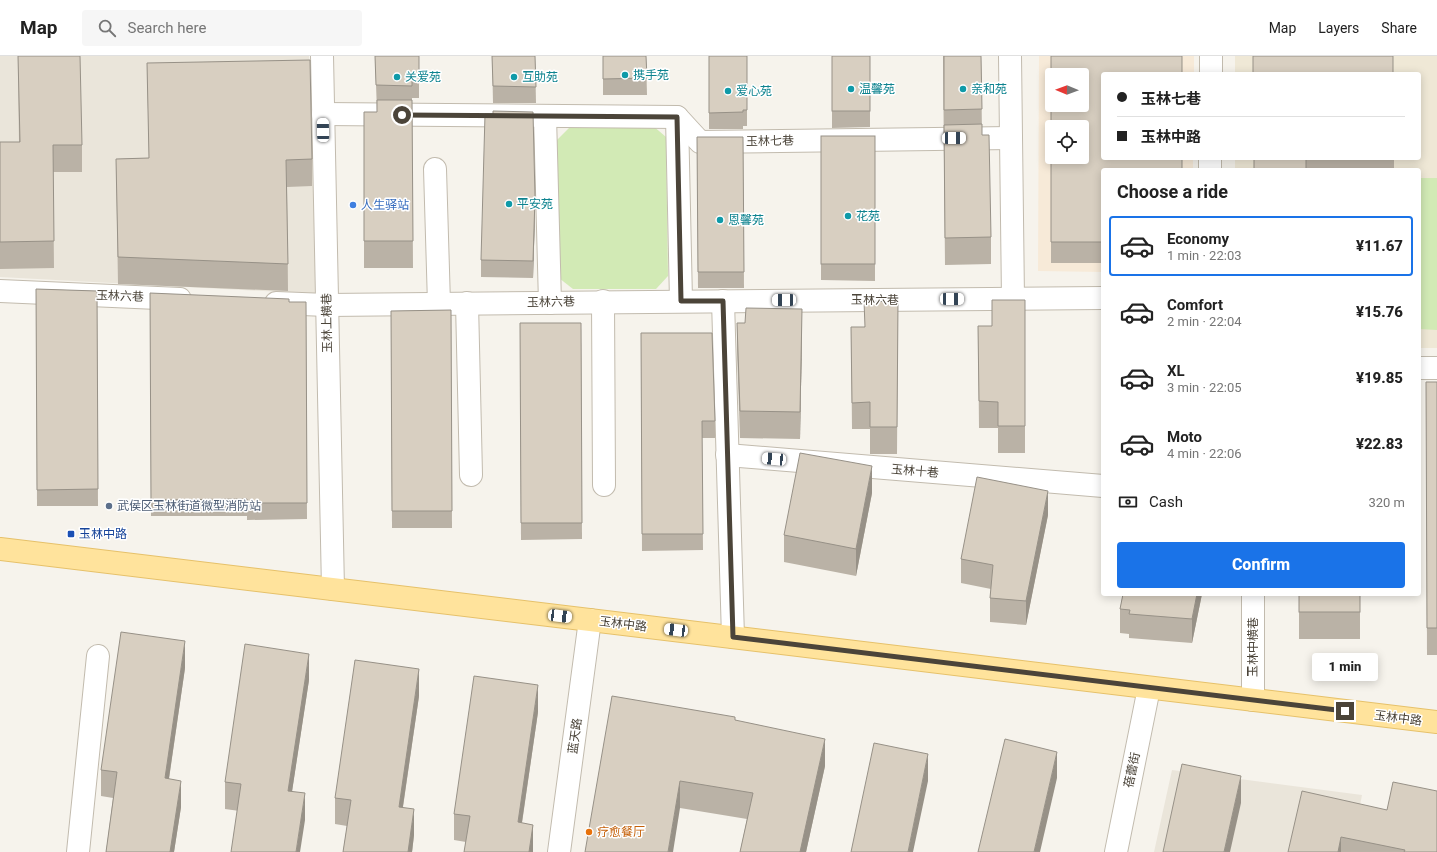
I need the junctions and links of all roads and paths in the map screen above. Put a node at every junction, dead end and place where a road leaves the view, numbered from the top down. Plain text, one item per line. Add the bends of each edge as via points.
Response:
1 (322, 56) edge
2 (1010, 56) edge
3 (1211, 56) edge
4 (1211, 72) edge
5 (323, 114) junction
6 (545, 116) junction
7 (677, 117) junction
8 (1011, 138) junction
9 (435, 169) dead end
10 (0, 291) edge
11 (1101, 298) edge
12 (1013, 299) junction
13 (199, 300) edge
14 (681, 301) junction
15 (723, 301) junction
16 (255, 302) edge
17 (603, 302) junction
18 (467, 303) junction
19 (550, 303) junction
20 (439, 304) junction
21 (327, 305) junction
22 (1421, 368) edge
23 (1437, 368) edge
24 (727, 456) junction
25 (470, 475) dead end
26 (604, 485) dead end
27 (1101, 486) edge
28 (0, 549) edge
29 (333, 589) junction
30 (1253, 596) edge
31 (590, 620) junction
32 (733, 637) junction
33 (98, 656) dead end
34 (1150, 688) junction
35 (1253, 700) junction
36 (1437, 722) edge
37 (78, 852) edge
38 (559, 852) edge
39 (1116, 852) edge

1 - 5 street, 玉林上横巷
2 - 8 street
3 - 4 street
5 - 6 street
5 - 21 street, 玉林上横巷
6 - 7 street
6 - 19 street
7 - 8 street, 玉林七巷 via 700,142
7 - 14 street
8 - 12 street
9 - 20 street
10 - 13 street, 玉林六巷
11 - 12 street, 玉林六巷
12 - 15 street, 玉林六巷
14 - 15 street, 玉林六巷
14 - 17 street, 玉林六巷
15 - 24 street
16 - 21 street, 玉林六巷
17 - 19 street, 玉林六巷
17 - 26 street
18 - 19 street, 玉林六巷
18 - 20 street, 玉林六巷
18 - 25 street
20 - 21 street, 玉林六巷
21 - 29 street, 玉林上横巷
22 - 23 street
24 - 27 street, 玉林十巷
24 - 32 street
28 - 29 main road, 玉林中路
29 - 31 main road, 玉林中路
30 - 35 street, 玉林中横巷
31 - 32 main road, 玉林中路
31 - 38 street, 蓝天路
32 - 34 main road, 玉林中路
33 - 37 street
34 - 35 main road, 玉林中路
34 - 39 street, 蓓蕾街
35 - 36 main road, 玉林中路

